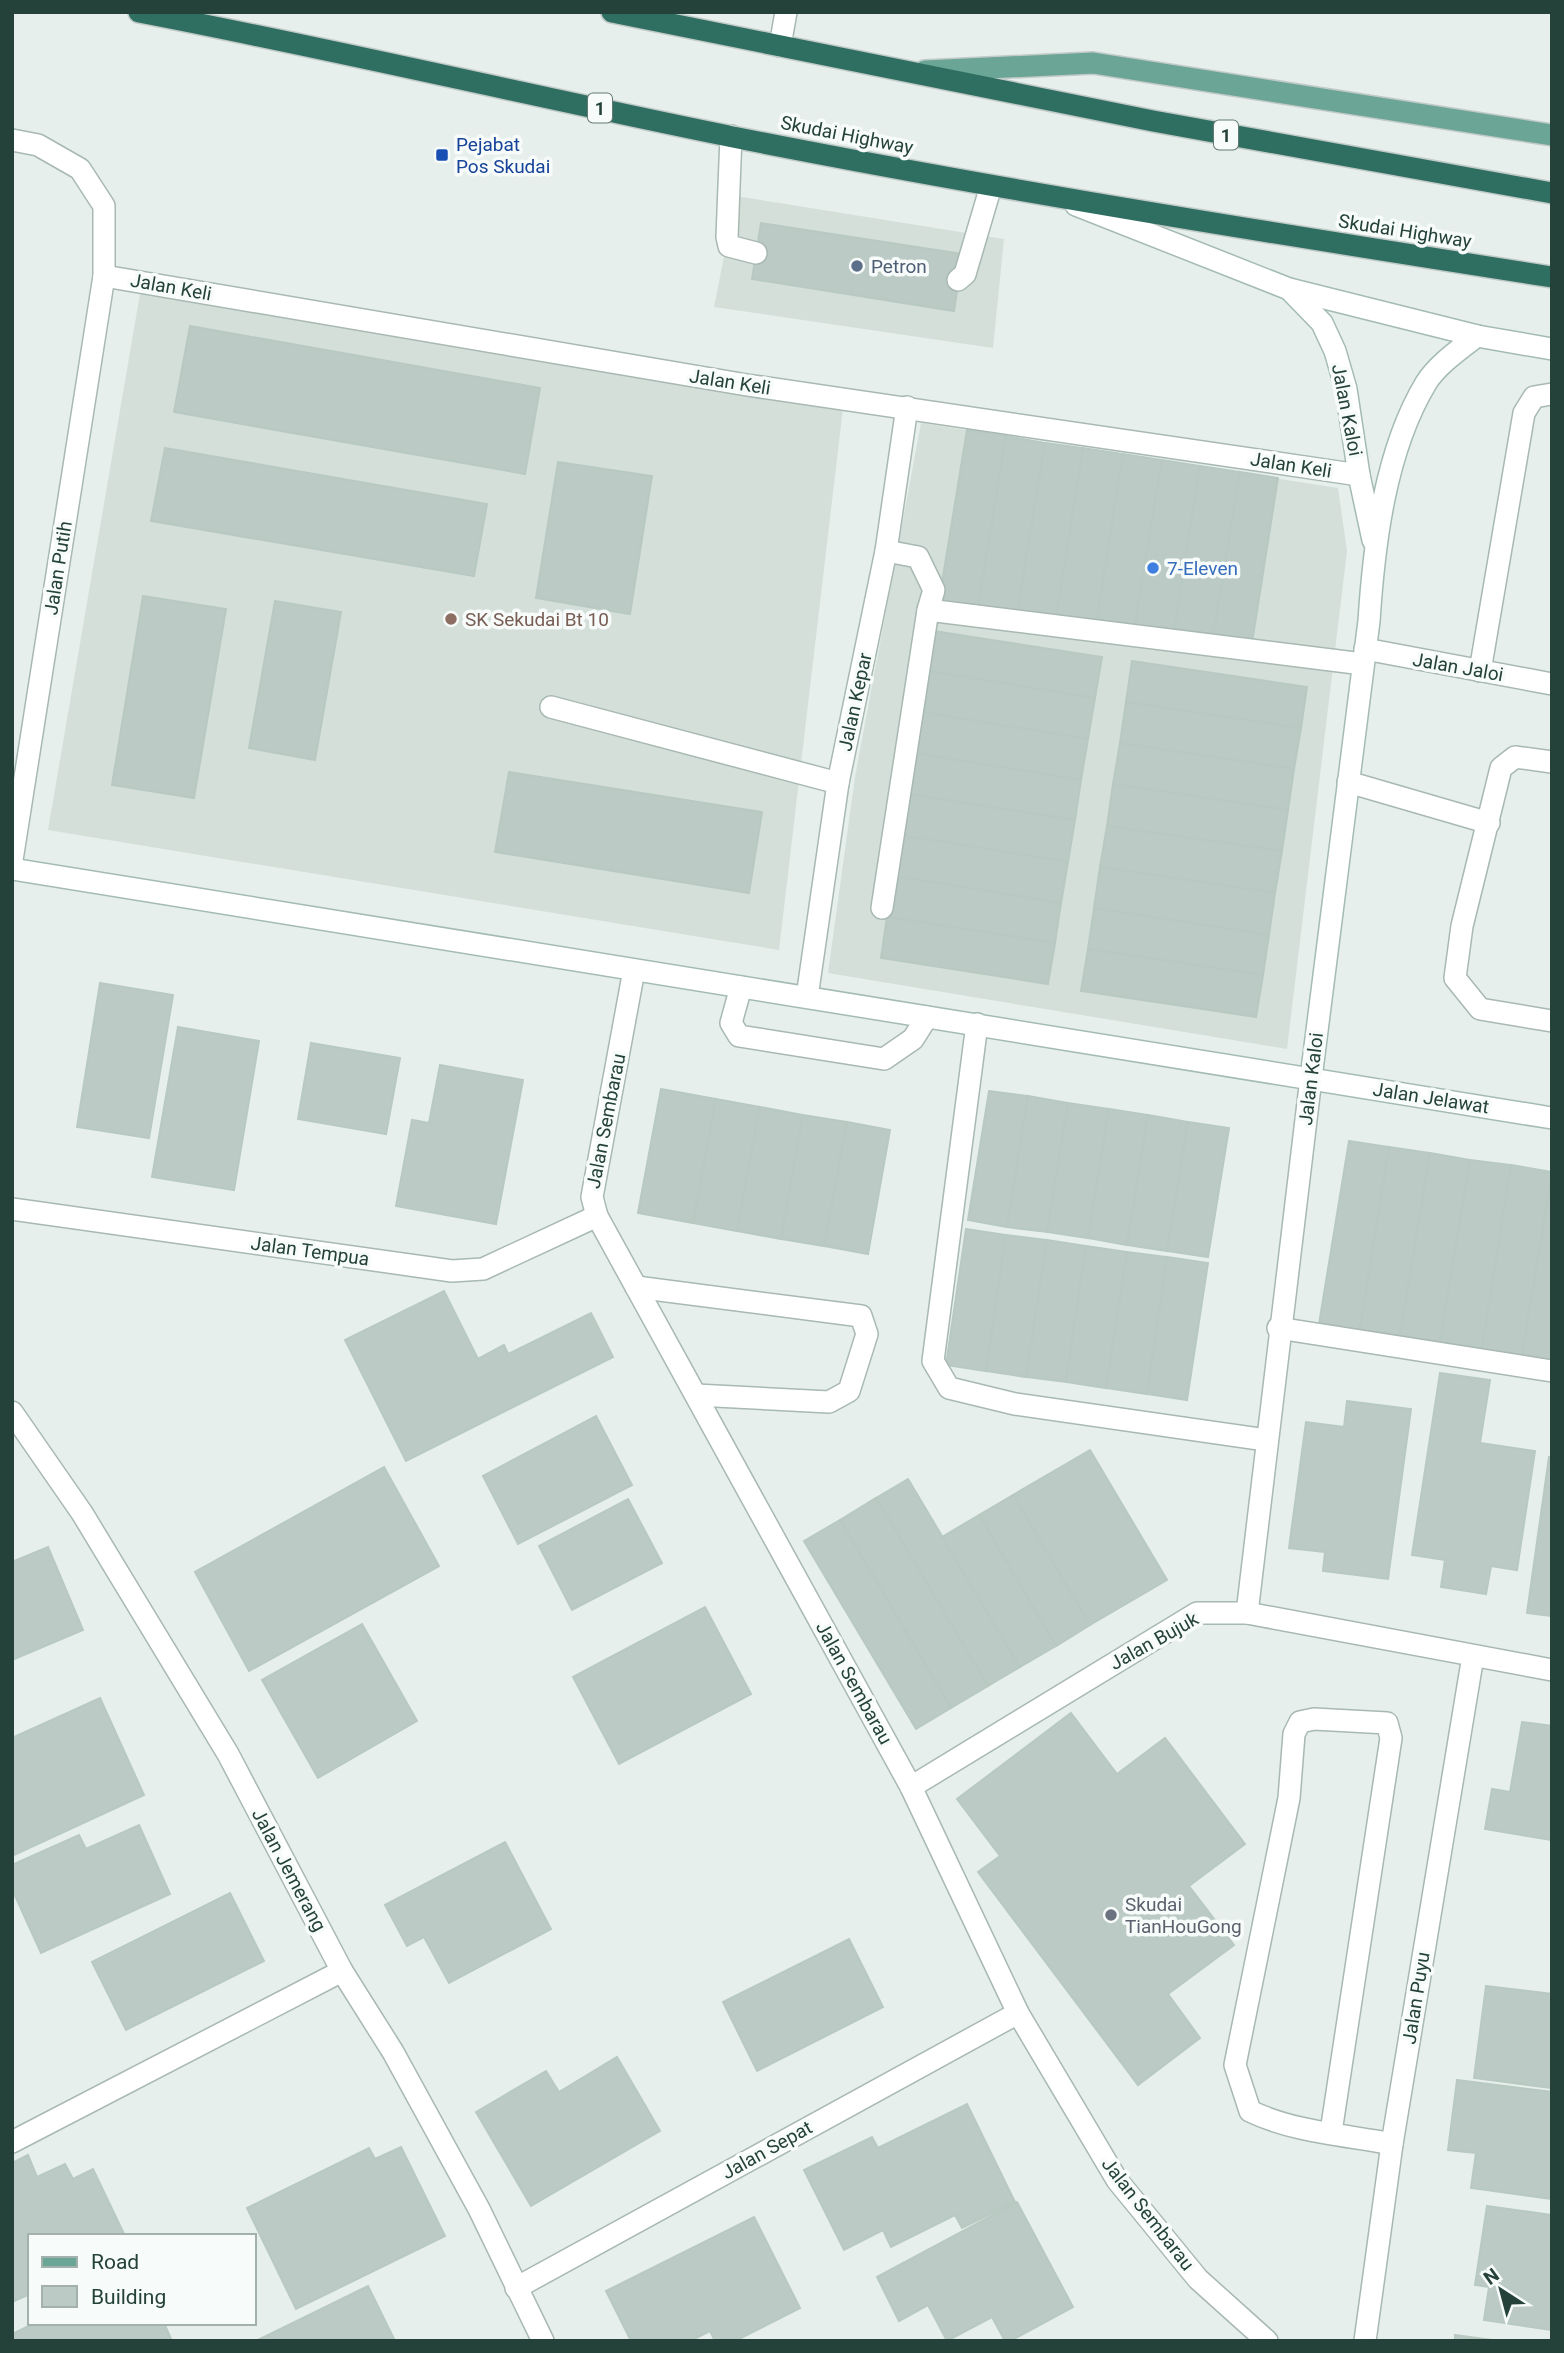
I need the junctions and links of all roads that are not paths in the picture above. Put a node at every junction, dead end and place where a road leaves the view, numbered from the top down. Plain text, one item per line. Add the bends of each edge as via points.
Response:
1 (139, 12) edge
2 (612, 12) edge
3 (786, 12) edge
4 (780, 46) junction
5 (902, 72) junction
6 (1552, 135) edge
7 (731, 136) junction
8 (12, 140) edge
9 (991, 186) junction
10 (1552, 192) edge
11 (1061, 199) junction
12 (756, 253) dead end
13 (104, 276) junction
14 (1552, 277) edge
15 (958, 280) dead end
16 (1289, 289) junction
17 (1477, 335) junction
18 (1552, 349) edge
19 (1552, 394) edge
20 (907, 407) junction
21 (1359, 475) junction
22 (1374, 545) junction
23 (886, 551) junction
24 (928, 610) junction
25 (1364, 656) junction
26 (1480, 671) junction
27 (1552, 684) edge
28 (551, 707) dead end
29 (1552, 762) edge
30 (1348, 782) junction
31 (838, 783) junction
32 (1489, 822) junction
33 (12, 860) edge
34 (12, 869) edge
35 (882, 908) dead end
36 (634, 970) junction
37 (741, 987) junction
38 (807, 997) junction
39 (927, 1017) junction
40 (1552, 1021) edge
41 (977, 1024) junction
42 (1311, 1078) junction
43 (1552, 1118) edge
44 (12, 1209) edge
45 (597, 1216) junction
46 (636, 1287) junction
47 (1278, 1328) junction
48 (1552, 1371) edge
49 (696, 1395) junction
50 (12, 1412) edge
51 (1266, 1440) junction
52 (1247, 1613) junction
53 (1473, 1656) junction
54 (1552, 1670) edge
55 (911, 1787) junction
56 (342, 1971) junction
57 (1018, 2013) junction
58 (1331, 2132) junction
59 (12, 2142) edge
60 (1392, 2144) junction
61 (516, 2288) junction
62 (543, 2341) edge
63 (1267, 2341) edge
64 (1365, 2341) edge

1 - 7 highway, Skudai Highway / 1
2 - 4 highway, 1
3 - 4 street
4 - 5 highway, 1
5 - 6 main road via 1093,63
5 - 10 highway, 1
7 - 9 highway, Skudai Highway / 1
7 - 12 street via 727,237 729,246
8 - 13 street, Jalan Putih via 38,145 80,169 104,206
9 - 11 highway, Skudai Highway / 1
9 - 15 street via 965,274
11 - 14 highway, Skudai Highway / 1
11 - 16 street
13 - 20 street, Jalan Keli via 747,385
13 - 33 street, Jalan Putih
16 - 17 street
16 - 21 street, Jalan Kaloi via 1322,323 1335,351 1346,389
17 - 18 street
17 - 22 street, Jalan Kaloi via 1427,381 1408,420
19 - 26 street via 1534,397 1524,413
20 - 21 street, Jalan Keli
20 - 23 street, Jalan Kepar
21 - 22 street, Jalan Kaloi
22 - 25 street, Jalan Kaloi
23 - 24 street via 918,556 934,590
23 - 31 street, Jalan Kepar
24 - 25 street, Jalan Jaloi
24 - 35 street
25 - 26 street, Jalan Jaloi
25 - 30 street, Jalan Kaloi
26 - 27 street, Jalan Jaloi
28 - 31 street
29 - 32 street via 1515,757 1501,768
30 - 32 street
30 - 42 street, Jalan Kaloi
31 - 38 street, Jalan Kepar
32 - 40 street via 1462,926 1455,978 1480,1009
34 - 36 street, Jalan Jelawat
36 - 37 street, Jalan Jelawat
36 - 45 street, Jalan Sembarau via 592,1196
37 - 38 street, Jalan Jelawat
37 - 39 street via 731,1023 739,1036 884,1059 913,1039
38 - 39 street, Jalan Jelawat
39 - 41 street, Jalan Jelawat
41 - 42 street, Jalan Jelawat
41 - 51 street via 933,1361 950,1388 1015,1404
42 - 43 street, Jalan Jelawat
42 - 47 street, Jalan Kaloi
44 - 45 street, Jalan Tempua via 452,1271 483,1269
45 - 46 street, Jalan Sembarau
46 - 49 street, Jalan Sembarau
46 - 49 street via 862,1316 867,1334 849,1391 829,1402
47 - 48 street
47 - 51 street, Jalan Kaloi
49 - 55 street, Jalan Sembarau
50 - 56 street, Jalan Jemerang via 82,1513 228,1754
51 - 52 street, Jalan Kaloi
52 - 53 street, Jalan Bujuk
52 - 55 street, Jalan Bujuk via 1197,1613
53 - 54 street, Jalan Bujuk
53 - 60 street, Jalan Puyu
55 - 57 street, Jalan Sembarau
56 - 59 street
56 - 61 street, Jalan Jemerang via 455,2163
57 - 61 street, Jalan Sepat
57 - 63 street, Jalan Sembarau via 1117,2180 1198,2279
58 - 58 street via 1270,2120 1250,2110 1235,2065 1289,1798 1294,1734 1300,1722 1314,1719 1387,1723 1391,1738
58 - 60 street
60 - 64 street, Jalan Puyu
61 - 62 street, Jalan Jemerang

